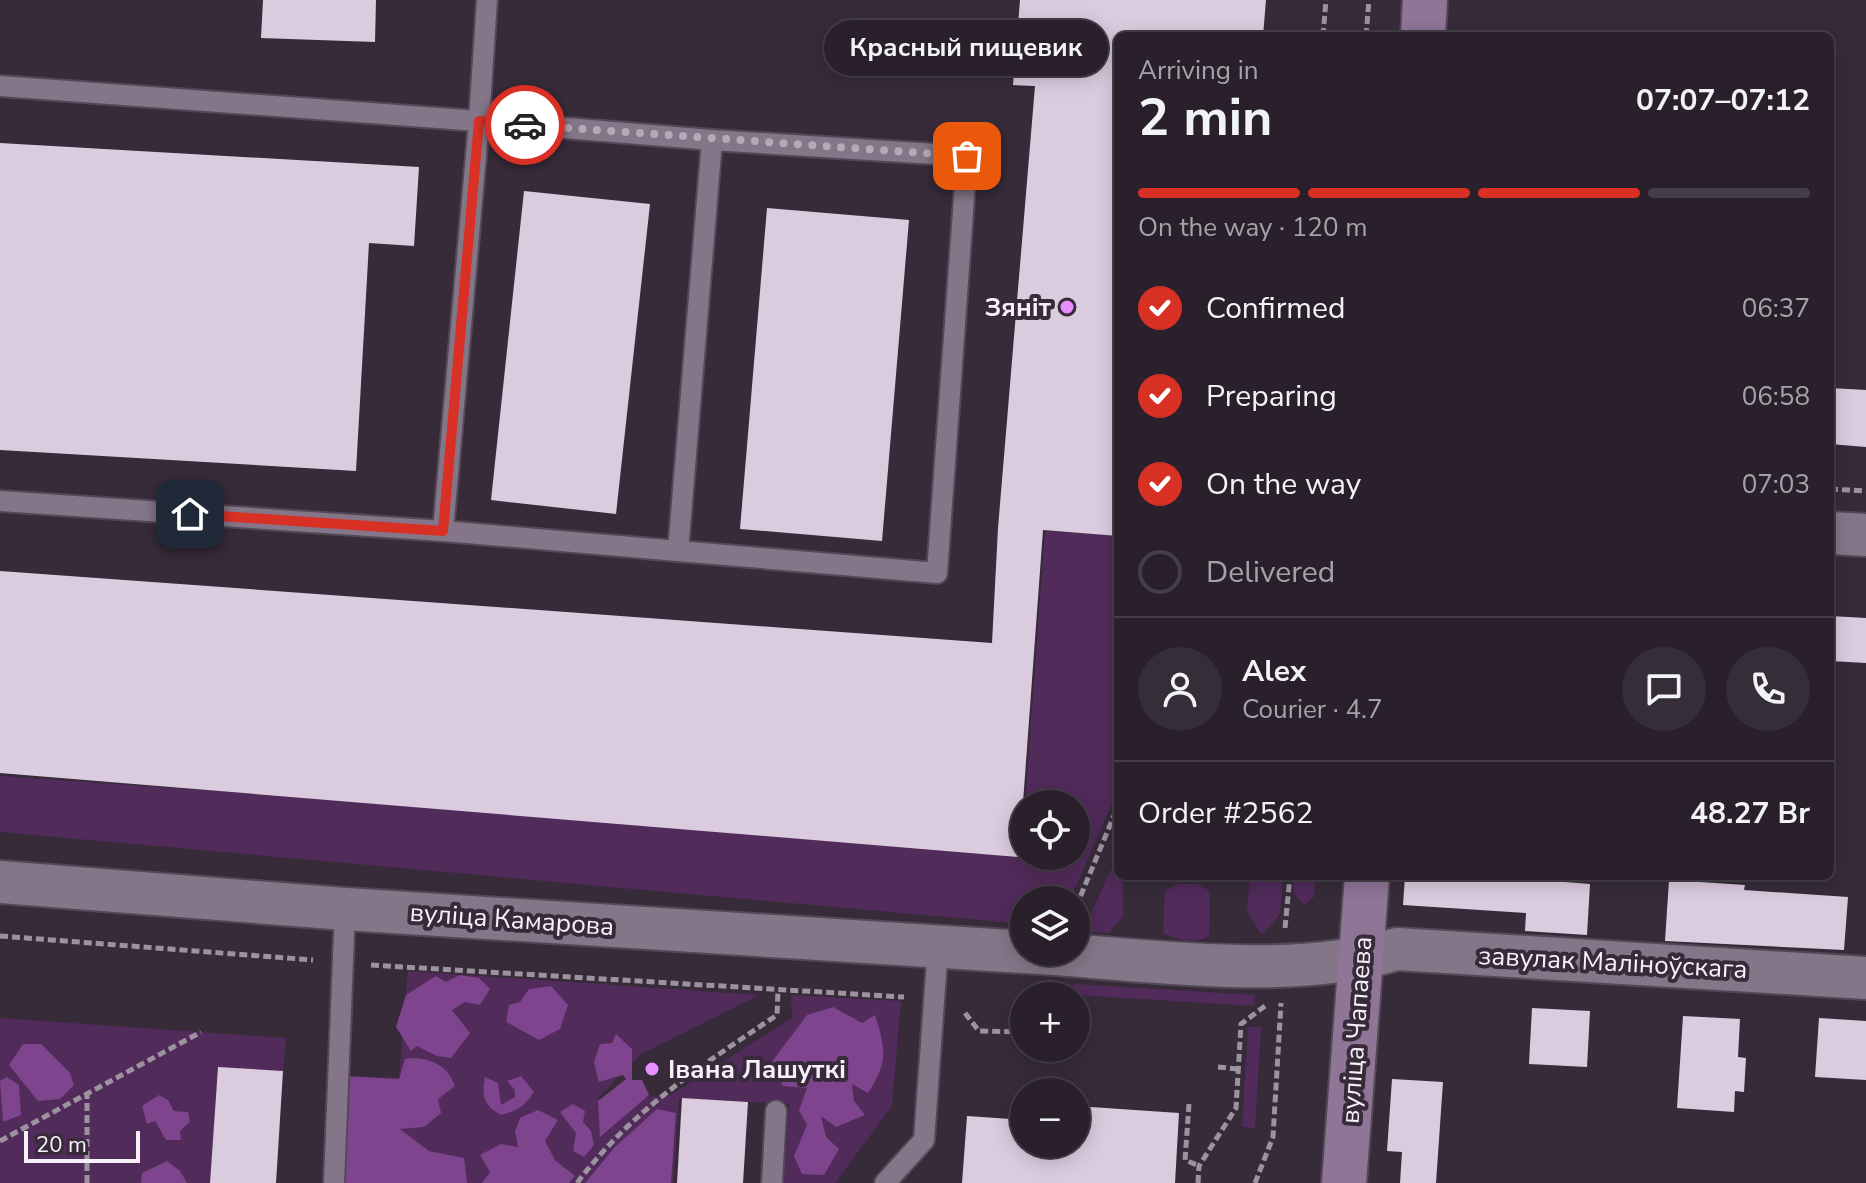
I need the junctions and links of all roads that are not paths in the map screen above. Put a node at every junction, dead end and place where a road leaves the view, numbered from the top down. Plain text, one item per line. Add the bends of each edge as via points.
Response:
1 (487, 0) edge
2 (1425, 0) edge
3 (1423, 32) edge
4 (0, 86) edge
5 (479, 121) junction
6 (712, 140) junction
7 (0, 501) edge
8 (443, 531) junction
9 (1834, 533) edge
10 (1866, 535) edge
11 (678, 551) junction
12 (1367, 880) edge
13 (0, 882) edge
14 (345, 909) junction
15 (938, 946) junction
16 (1010, 951) edge
17 (1090, 956) edge
18 (1361, 960) junction
19 (1866, 978) edge
20 (776, 1111) dead end
21 (334, 1183) edge
22 (772, 1183) edge
23 (885, 1183) edge
24 (1344, 1183) edge

1 - 5 lane
2 - 3 main road
4 - 5 lane
5 - 6 lane
5 - 8 lane
6 - 11 lane
6 - 11 lane via 967,156 937,573
7 - 8 lane
8 - 11 lane
9 - 10 street
12 - 18 main road, вуліца Чапаева
13 - 14 street, вуліца Камарова
14 - 15 street, вуліца Камарова
14 - 21 lane
15 - 16 street, вуліца Камарова
15 - 23 lane via 924,1140
17 - 18 street, вуліца Камарова via 1283,967
18 - 19 street, завулак Маліноўскага via 1397,949
18 - 24 main road, вуліца Чапаева
20 - 22 lane

